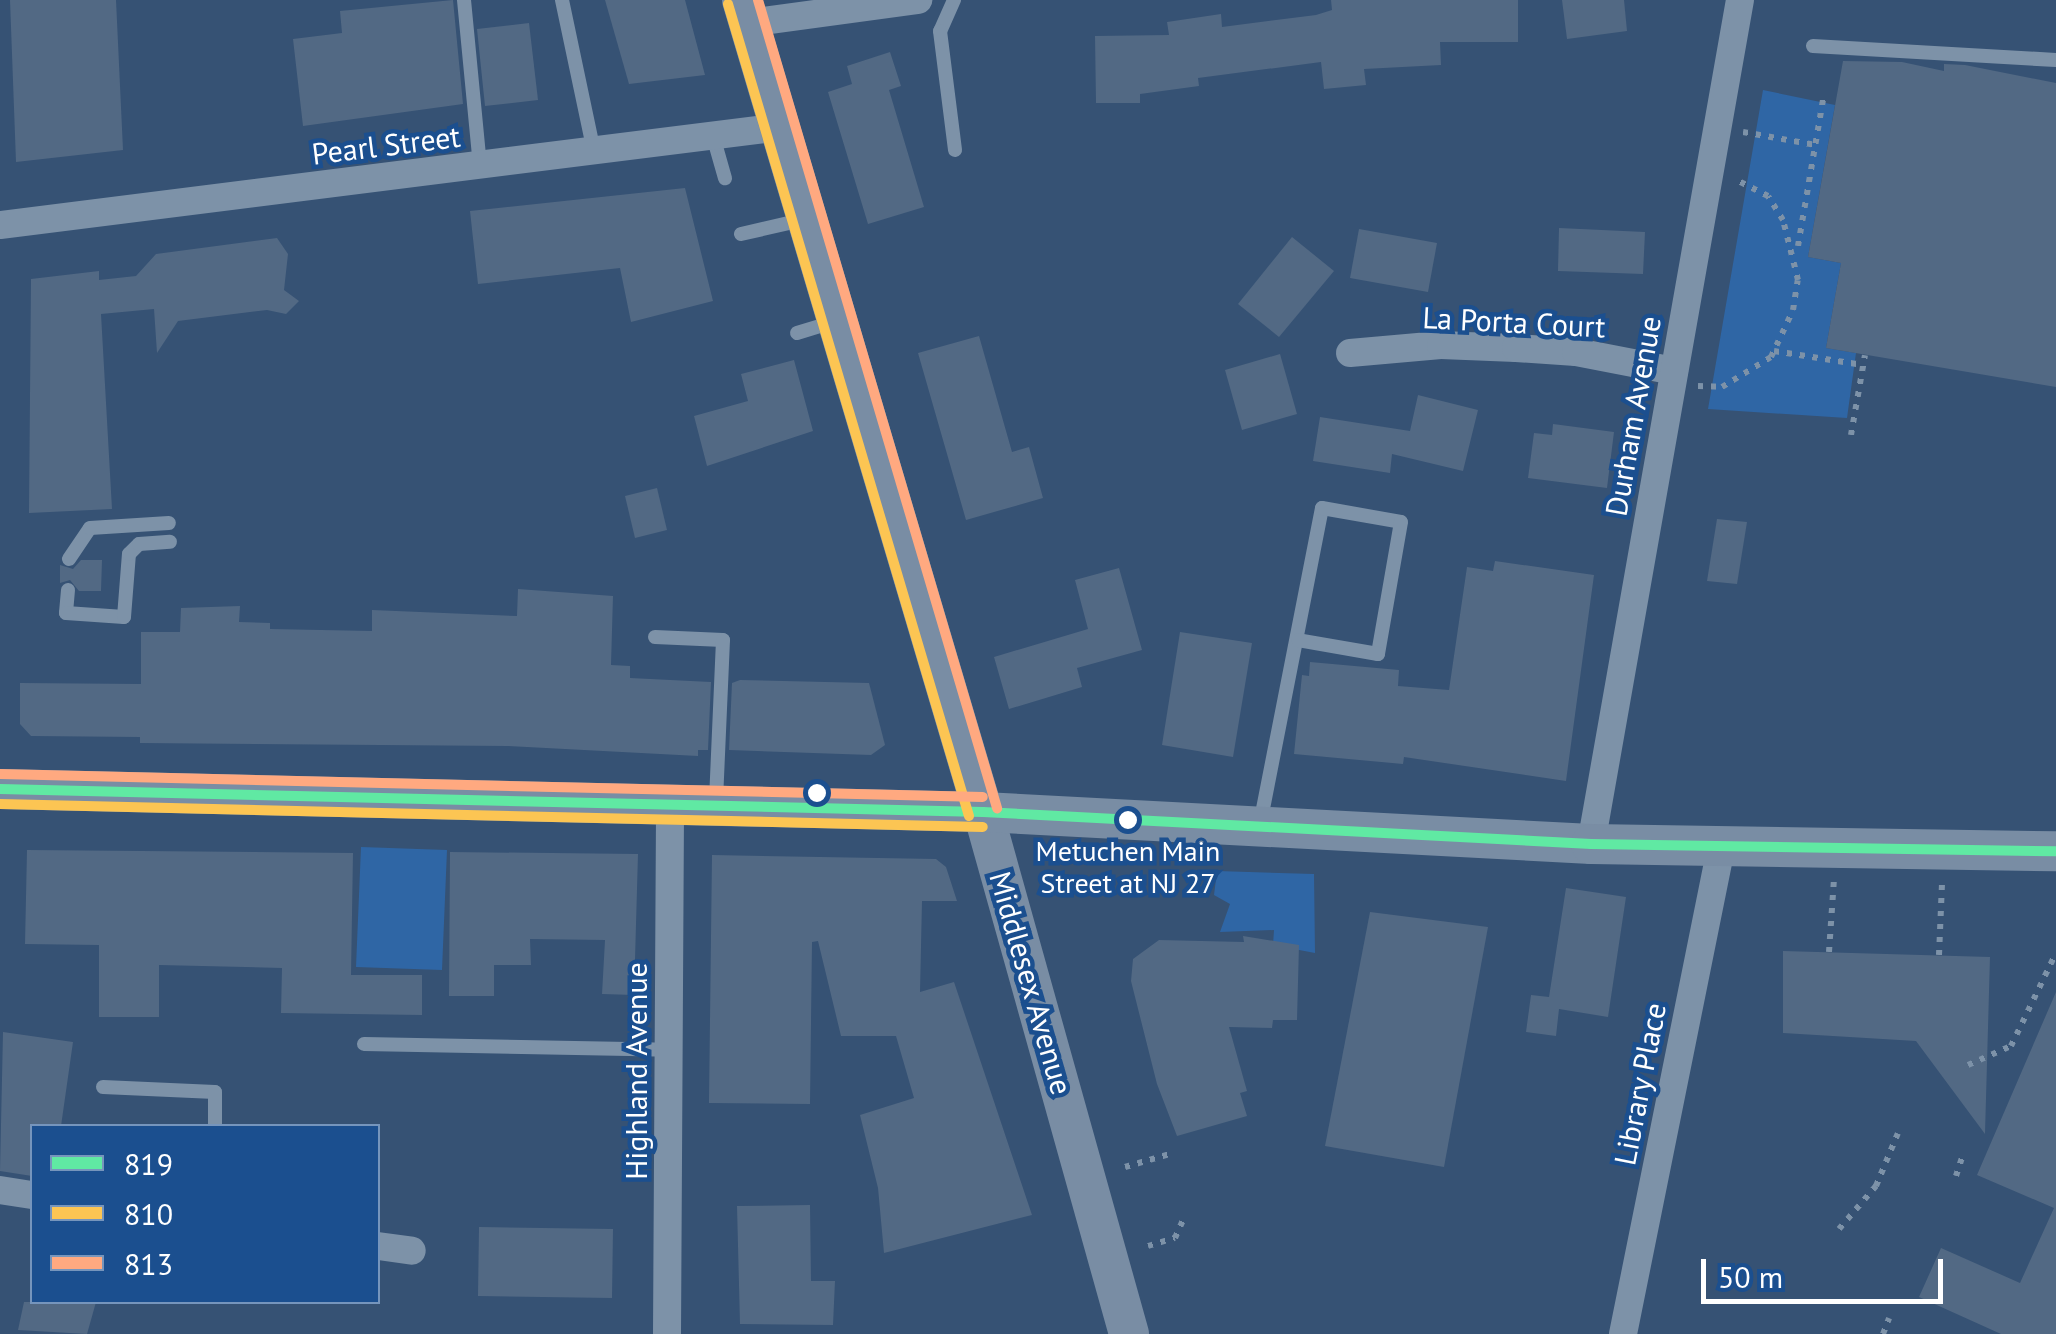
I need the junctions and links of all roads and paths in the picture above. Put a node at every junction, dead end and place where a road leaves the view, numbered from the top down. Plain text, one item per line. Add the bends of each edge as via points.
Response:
1 (464, 0) edge
2 (562, 0) edge
3 (918, 0) edge
4 (954, 0) edge
5 (1740, 0) edge
6 (746, 12) edge
7 (1813, 46) dead end
8 (2056, 60) edge
9 (1824, 94) dead end
10 (780, 127) junction
11 (1717, 128) junction
12 (713, 136) junction
13 (1816, 145) junction
14 (955, 150) dead end
15 (594, 152) junction
16 (480, 166) junction
17 (1709, 174) junction
18 (725, 178) dead end
19 (807, 219) junction
20 (0, 225) edge
21 (741, 234) dead end
22 (1795, 245) junction
23 (1810, 248) dead end
24 (838, 321) junction
25 (797, 334) dead end
26 (1774, 351) junction
27 (1350, 354) dead end
28 (1865, 355) dead end
29 (1864, 365) junction
30 (1673, 377) junction
31 (1851, 436) dead end
32 (170, 524) dead end
33 (170, 542) dead end
34 (69, 560) dead end
35 (68, 590) dead end
36 (654, 638) dead end
37 (1298, 640) junction
38 (0, 789) edge
39 (670, 808) junction
40 (716, 808) junction
41 (983, 812) junction
42 (1259, 826) junction
43 (1591, 844) junction
44 (1721, 846) junction
45 (1836, 850) junction
46 (1944, 850) junction
47 (2056, 851) edge
48 (1829, 952) dead end
49 (2056, 953) edge
50 (1939, 956) dead end
51 (364, 1044) dead end
52 (669, 1050) junction
53 (1968, 1066) dead end
54 (103, 1087) dead end
55 (215, 1124) edge
56 (1898, 1133) dead end
57 (1170, 1154) dead end
58 (1962, 1158) dead end
59 (1126, 1168) dead end
60 (1956, 1176) dead end
61 (0, 1190) edge
62 (30, 1195) edge
63 (1182, 1220) dead end
64 (1839, 1229) dead end
65 (380, 1246) edge
66 (1148, 1246) dead end
67 (412, 1251) dead end
68 (1889, 1318) dead end
69 (667, 1334) edge
70 (1129, 1334) edge
71 (1624, 1334) edge
72 (1882, 1334) edge

1 - 16 lane
2 - 15 lane
3 - 6 street
4 - 14 lane via 940,30
5 - 11 street, Durham Avenue
6 - 10 main road, Middlesex Avenue
7 - 8 lane
9 - 13 path
10 - 12 street, Pearl Street
10 - 19 main road, Middlesex Avenue
11 - 13 path
11 - 17 street, Durham Avenue
12 - 15 street, Pearl Street
12 - 18 lane
13 - 22 path
15 - 16 street, Pearl Street
16 - 20 street, Pearl Street
17 - 22 path via 1747,181 1768,196
17 - 30 street, Durham Avenue
19 - 21 lane
19 - 24 main road, Middlesex Avenue
22 - 23 path
22 - 26 path via 1798,280
24 - 25 lane
24 - 41 main road, Middlesex Avenue
26 - 29 path
26 - 30 path via 1722,387
27 - 30 street, La Porta Court via 1442,345 1546,350
28 - 29 path
29 - 31 path
30 - 43 street, Durham Avenue
32 - 34 lane via 90,528
33 - 35 lane via 139,544 129,554 124,617 66,613
36 - 40 lane via 722,640
37 - 37 lane via 1378,654 1401,522 1322,508
37 - 42 lane
38 - 39 main road
39 - 40 main road
39 - 52 street, Highland Avenue
40 - 41 main road
41 - 42 main road
41 - 70 main road, Middlesex Avenue
42 - 43 main road
43 - 44 main road
44 - 45 main road
44 - 71 street, Library Place
45 - 46 main road
45 - 48 path
46 - 47 main road
46 - 50 path
49 - 53 path via 2011,1046
51 - 52 lane
52 - 69 street, Highland Avenue
54 - 55 lane via 214,1092
56 - 64 path via 1876,1186
57 - 59 path
58 - 60 path
61 - 62 street
63 - 66 path via 1175,1238
65 - 67 street
68 - 72 path

